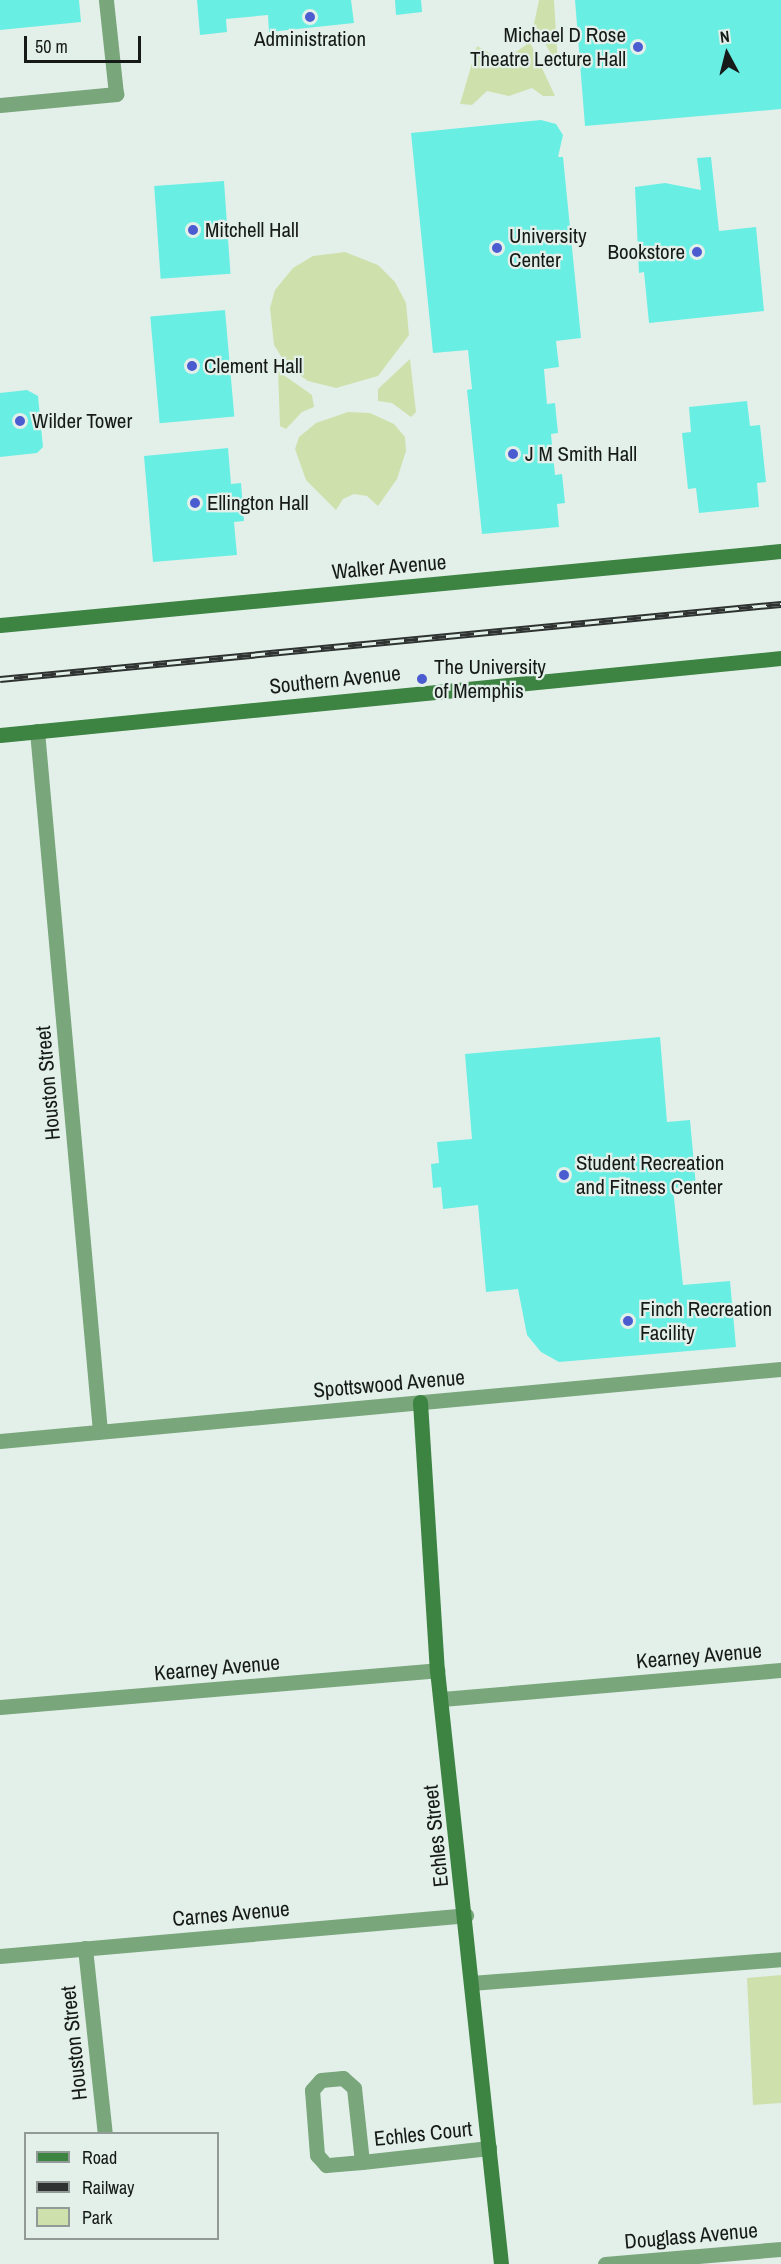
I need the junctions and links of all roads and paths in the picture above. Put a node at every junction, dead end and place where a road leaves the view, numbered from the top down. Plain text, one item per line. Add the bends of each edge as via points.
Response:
1 (106, 0) edge
2 (0, 105) edge
3 (781, 551) edge
4 (0, 625) edge
5 (781, 658) edge
6 (37, 731) junction
7 (0, 735) edge
8 (781, 1370) edge
9 (420, 1402) junction
10 (100, 1431) junction
11 (0, 1441) edge
12 (437, 1670) junction
13 (781, 1670) edge
14 (442, 1699) junction
15 (0, 1707) edge
16 (466, 1915) junction
17 (85, 1948) junction
18 (0, 1956) edge
19 (781, 1959) edge
20 (471, 1983) junction
21 (105, 2132) edge
22 (489, 2148) junction
23 (362, 2162) junction
24 (781, 2249) edge
25 (501, 2264) edge
26 (605, 2264) edge

1 - 2 street via 116,94
3 - 4 street, Walker Avenue
5 - 6 street, Southern Avenue
6 - 7 street, Southern Avenue
6 - 10 street, Houston Street
8 - 9 street, Spottswood Avenue
9 - 10 street, Spottswood Avenue
9 - 12 street, Echles Street
10 - 11 street, Spottswood Avenue
12 - 14 street, Echles Street
12 - 15 street, Kearney Avenue
13 - 14 street, Kearney Avenue
14 - 16 street, Echles Street
16 - 17 street, Carnes Avenue
16 - 20 street, Echles Street
17 - 18 street, Carnes Avenue
17 - 21 street, Houston Street
19 - 20 street
20 - 22 street, Echles Street
22 - 23 street, Echles Court
22 - 25 street, Echles Street
23 - 23 street, Echles Court via 326,2165 317,2155 312,2090 321,2080 343,2078 354,2088
24 - 26 street, Douglass Avenue

